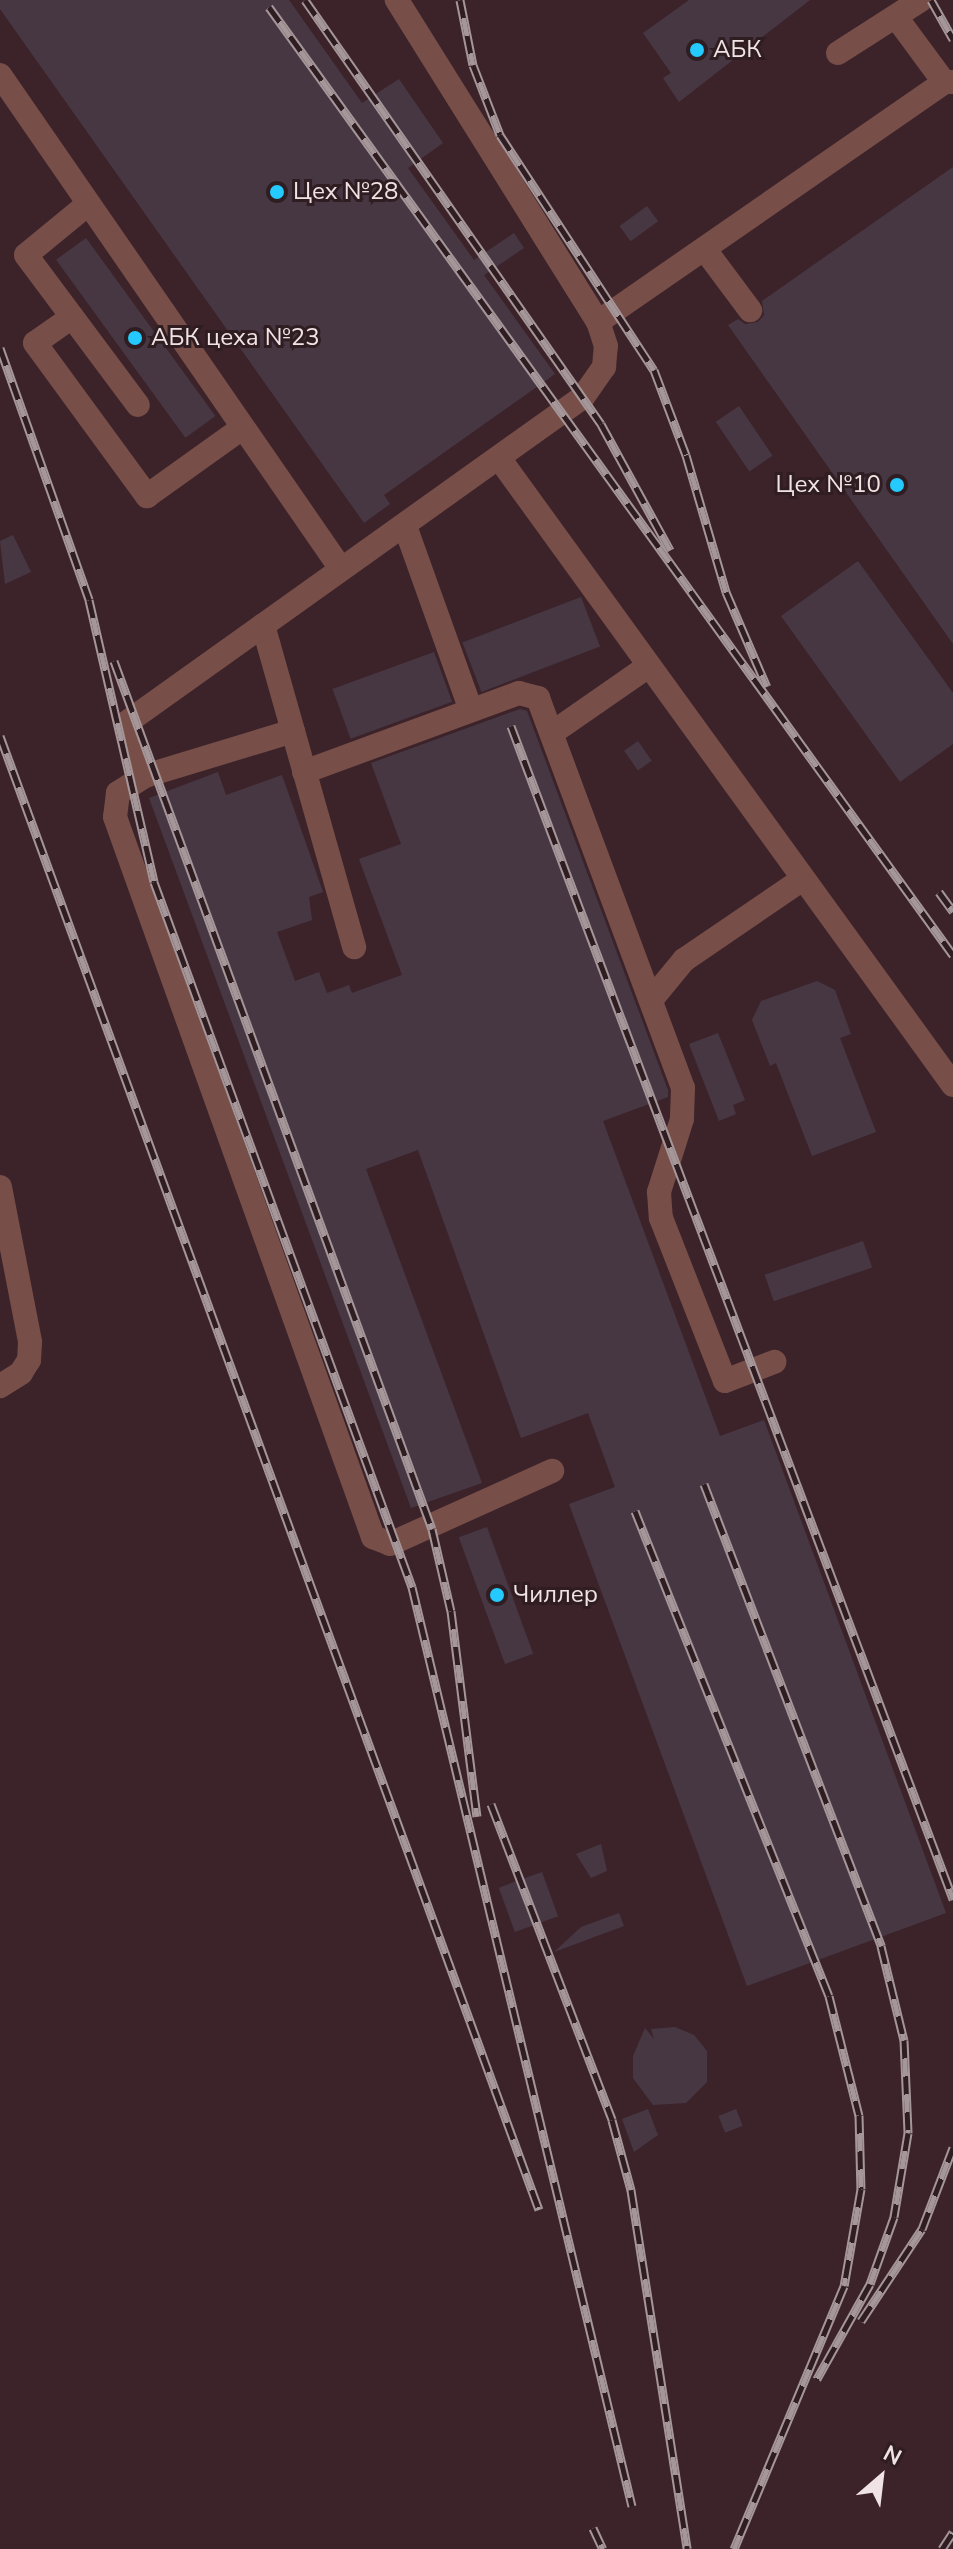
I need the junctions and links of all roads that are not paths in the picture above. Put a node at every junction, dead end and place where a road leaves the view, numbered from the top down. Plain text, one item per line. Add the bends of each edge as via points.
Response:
1 (397, 0) edge
2 (921, 0) edge
3 (896, 17) junction
4 (838, 53) dead end
5 (0, 75) edge
6 (948, 82) edge
7 (88, 204) junction
8 (706, 251) junction
9 (750, 310) dead end
10 (72, 317) junction
11 (598, 322) junction
12 (138, 405) dead end
13 (242, 428) junction
14 (499, 458) junction
15 (405, 526) junction
16 (341, 569) junction
17 (263, 625) junction
18 (647, 667) junction
19 (471, 710) junction
20 (293, 731) junction
21 (552, 733) junction
22 (304, 772) junction
23 (145, 776) junction
24 (800, 881) junction
25 (354, 947) dead end
26 (651, 1000) junction
27 (953, 1085) edge
28 (0, 1187) edge
29 (774, 1362) dead end
30 (0, 1386) edge
31 (552, 1471) dead end

1 - 11 street
2 - 3 street
3 - 4 street
3 - 6 street
5 - 7 street
6 - 8 street
7 - 10 street via 26,255
7 - 13 street
8 - 9 street
8 - 11 street
10 - 12 street
10 - 13 street via 35,343 147,496
11 - 14 street via 607,357 594,385
13 - 16 street
14 - 15 street
14 - 18 street
15 - 16 street
15 - 19 street
16 - 17 street
17 - 20 street
17 - 23 street via 126,723
18 - 21 street
18 - 24 street
19 - 21 street via 526,692 538,698
19 - 22 street
20 - 22 street
20 - 23 street
21 - 26 street
22 - 25 street
23 - 31 street via 118,793 115,817 373,1537 390,1544 432,1529
24 - 26 street via 684,960
24 - 27 street
26 - 29 street via 685,1098 659,1192 661,1218 725,1381
28 - 30 street via 30,1342 29,1360 21,1373 14,1383

